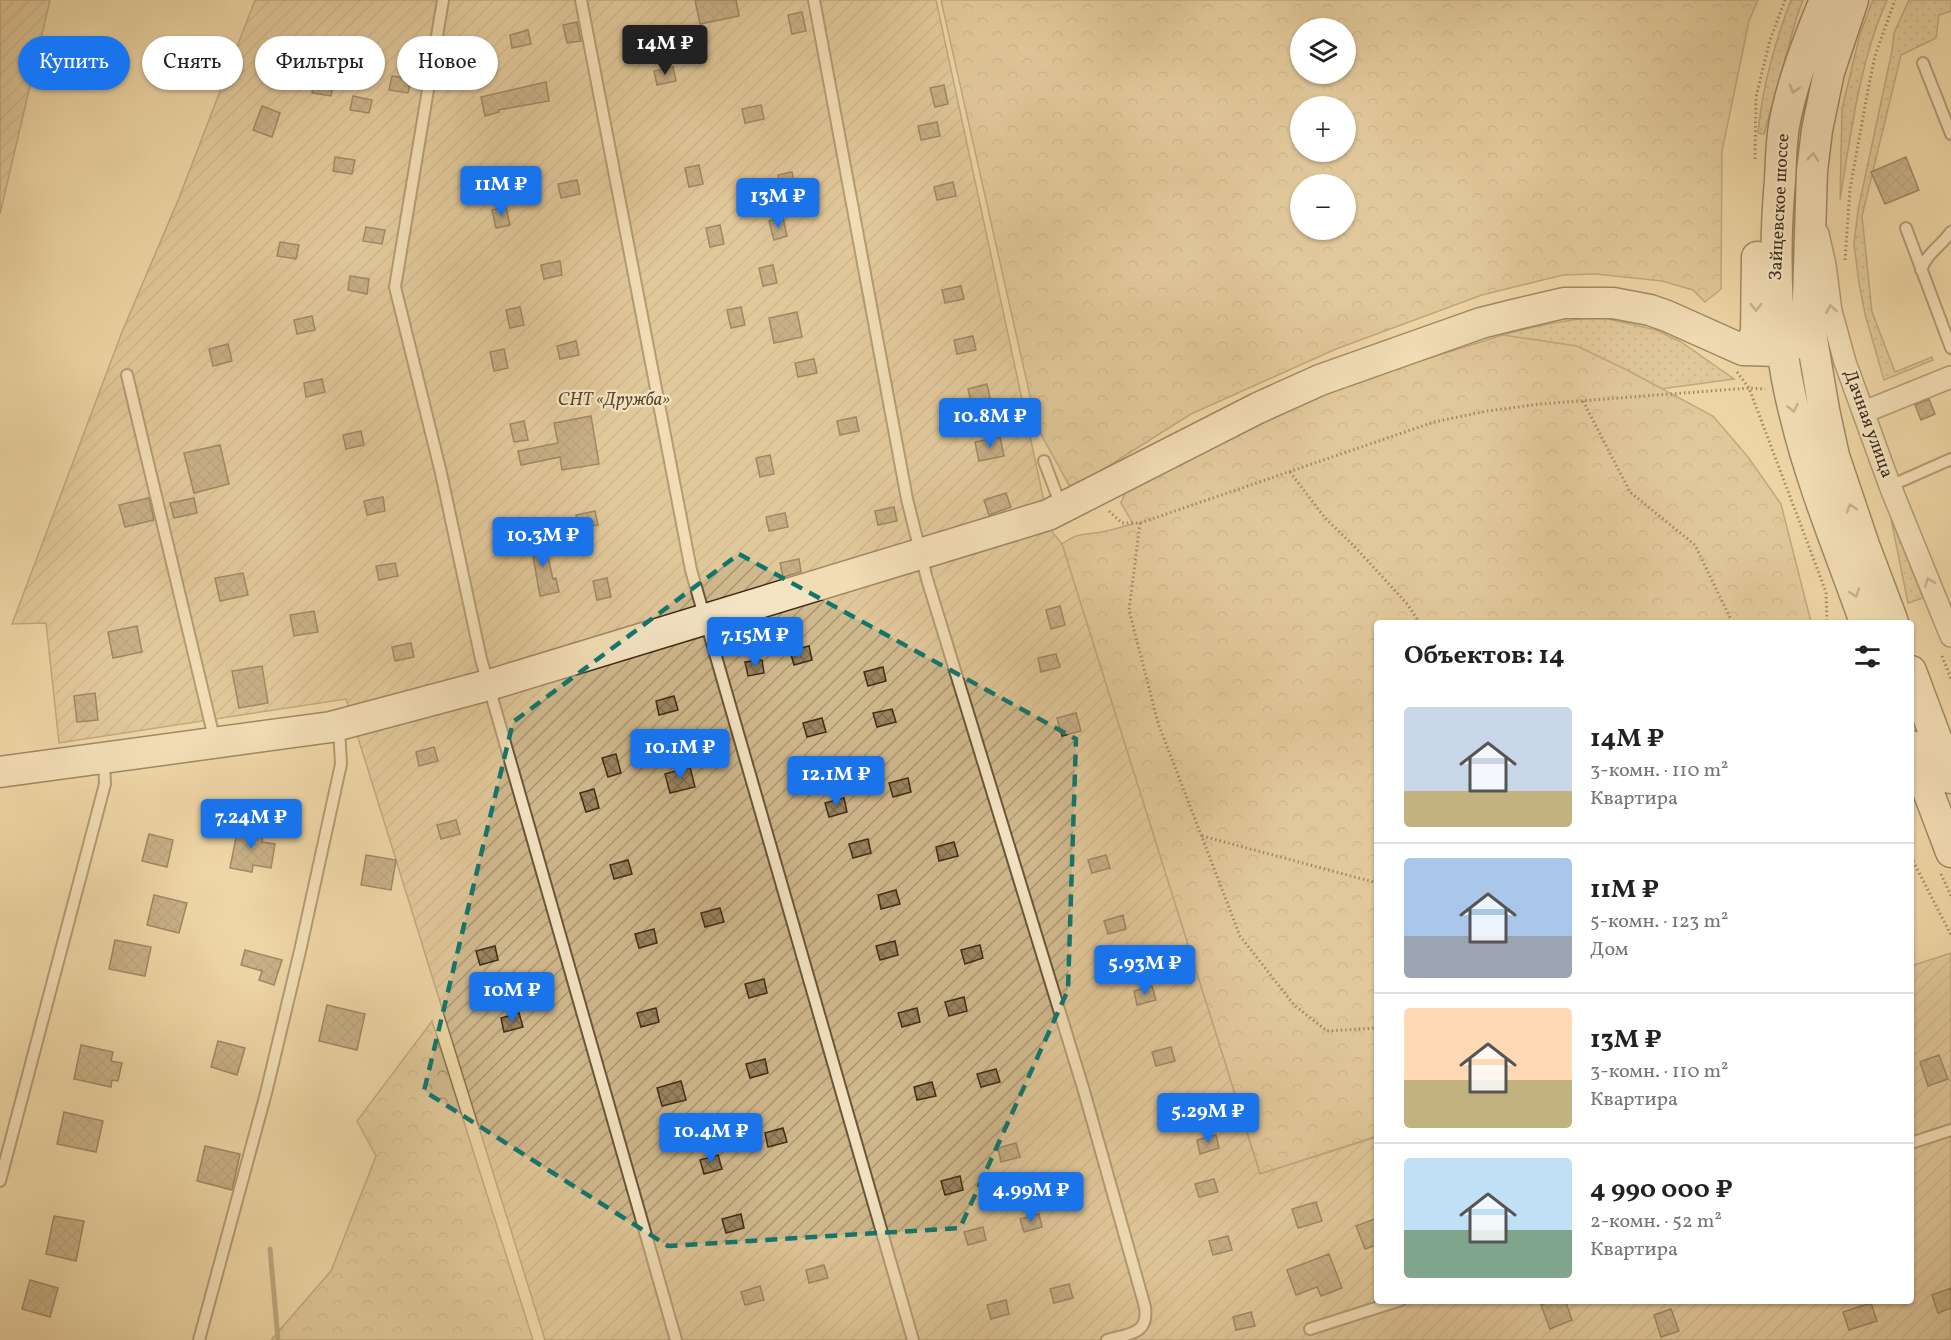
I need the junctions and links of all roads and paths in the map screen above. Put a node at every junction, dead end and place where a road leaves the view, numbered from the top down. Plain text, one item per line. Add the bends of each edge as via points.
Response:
1 (443, 0) edge
2 (581, 0) edge
3 (814, 0) edge
4 (1785, 0) edge
5 (1825, 0) edge
6 (1853, 0) edge
7 (1895, 0) edge
8 (1923, 63) dead end
9 (1784, 126) junction
10 (1951, 134) edge
11 (1755, 165) dead end
12 (1810, 204) junction
13 (1906, 228) dead end
14 (1951, 232) edge
15 (1845, 268) dead end
16 (1921, 270) junction
17 (1808, 300) junction
18 (1951, 348) edge
19 (1782, 351) junction
20 (1739, 360) junction
21 (127, 375) dead end
22 (1951, 377) edge
23 (1749, 388) junction
24 (1583, 401) junction
25 (1864, 412) junction
26 (1834, 456) junction
27 (1951, 459) edge
28 (1044, 461) dead end
29 (1290, 472) junction
30 (1890, 486) junction
31 (1062, 509) junction
32 (1107, 509) dead end
33 (1140, 524) junction
34 (921, 552) junction
35 (706, 618) junction
36 (1418, 620) edge
37 (1731, 620) edge
38 (1827, 620) edge
39 (1864, 620) edge
40 (1892, 620) edge
41 (1951, 636) edge
42 (1942, 656) dead end
43 (1914, 679) edge
44 (1951, 679) edge
45 (488, 685) junction
46 (338, 725) junction
47 (216, 743) junction
48 (1914, 754) edge
49 (104, 758) junction
50 (0, 772) edge
51 (1951, 778) edge
52 (1202, 836) junction
53 (1951, 852) edge
54 (1914, 863) edge
55 (1374, 882) edge
56 (1951, 935) edge
57 (1374, 1028) edge
58 (1951, 1130) edge
59 (1914, 1142) edge
60 (0, 1181) edge
61 (1388, 1304) edge
62 (1310, 1329) dead end
63 (199, 1340) edge
64 (676, 1340) edge
65 (914, 1340) edge
66 (1107, 1340) edge

1 - 45 lane via 395,287
2 - 35 lane via 684,537
3 - 34 lane via 907,499
4 - 11 path via 1756,97
5 -> 9 street, Зайцевское шоссе
12 -> 6 street, Зайцевское шоссе via 1822,99
7 - 15 path via 1875,56 1868,90 1850,189
8 - 10 lane
9 - 19 street, Зайцевское шоссе via 1775,246
9 -> 20 street via 1760,217 1756,332
12 - 17 street, Зайцевское шоссе
25 -> 12 street, Дачная улица via 1833,321 1825,264
13 - 16 lane
14 - 16 lane via 1925,257
16 - 18 lane
17 - 19 street via 1804,336
17 - 26 street, Зайцевское шоссе
19 - 20 street
19 - 26 street via 1804,373
19 -> 39 street, Зайцевское шоссе via 1795,416
20 - 23 path
20 - 31 street via 1667,316 1633,306 1595,302 1545,307 1481,323 1320,380
21 - 47 lane
22 - 25 street
23 - 24 path
23 - 38 path via 1826,592
24 - 29 path via 1487,411 1434,422
24 - 37 path via 1630,492 1695,545
25 - 30 street, Дачная улица
40 -> 26 street, Зайцевское шоссе
27 - 30 lane
28 - 31 lane
29 - 33 path
29 - 36 path via 1324,518 1356,548
41 -> 30 street, Дачная улица
31 - 34 street
32 - 33 path via 1122,523
33 - 52 path via 1129,610 1158,723
34 - 35 street
34 - 66 lane via 1145,1307 1144,1324 1138,1332
35 - 45 street
35 - 65 lane
42 - 44 path
43 - 51 street
45 - 46 street
45 - 64 lane
46 - 47 street
46 - 63 lane via 341,764 300,951
47 - 49 street
48 - 53 street
49 - 50 street
49 - 60 lane via 105,784
52 - 55 path
52 - 57 path via 1240,936 1294,1005 1328,1031
54 - 56 path
58 - 59 lane
61 - 62 lane

